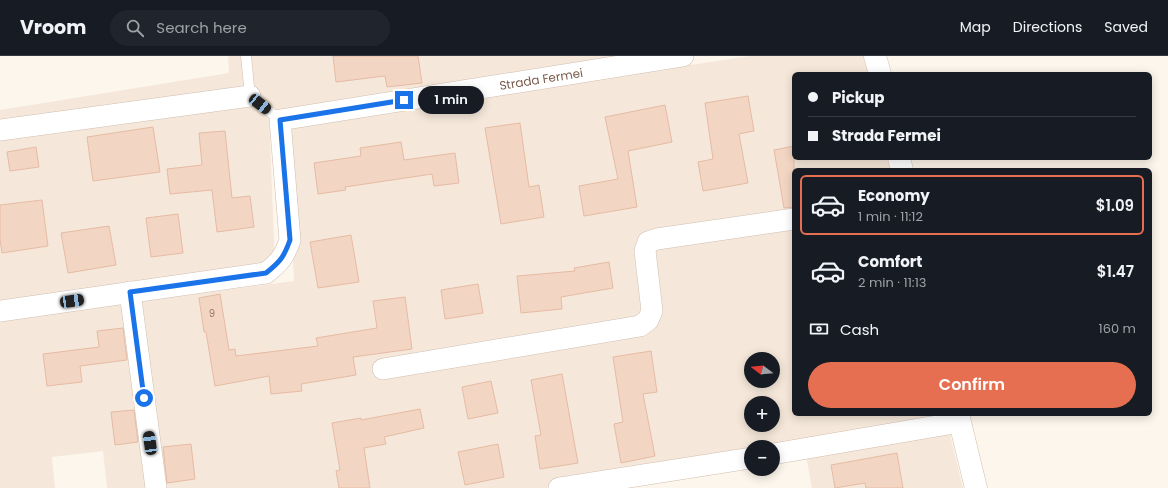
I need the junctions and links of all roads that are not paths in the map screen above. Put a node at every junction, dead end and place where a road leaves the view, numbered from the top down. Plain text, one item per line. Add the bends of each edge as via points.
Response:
1 (246, 56) edge
2 (683, 56) edge
3 (875, 56) edge
4 (879, 72) edge
5 (250, 96) junction
6 (280, 120) junction
7 (0, 130) edge
8 (792, 219) edge
9 (130, 292) junction
10 (0, 311) edge
11 (383, 368) dead end
12 (959, 418) edge
13 (780, 453) edge
14 (744, 459) edge
15 (156, 488) edge
16 (559, 488) edge
17 (976, 488) edge

1 - 5 lane
2 - 6 street, Strada Fermei
3 - 4 main road
5 - 6 lane
5 - 7 street
6 - 9 street via 290,240 285,254 277,265 266,273
8 - 11 street via 648,242 645,251 652,311 648,320 640,326
9 - 10 street
9 - 15 street
12 - 13 street
12 - 17 main road
14 - 16 street

